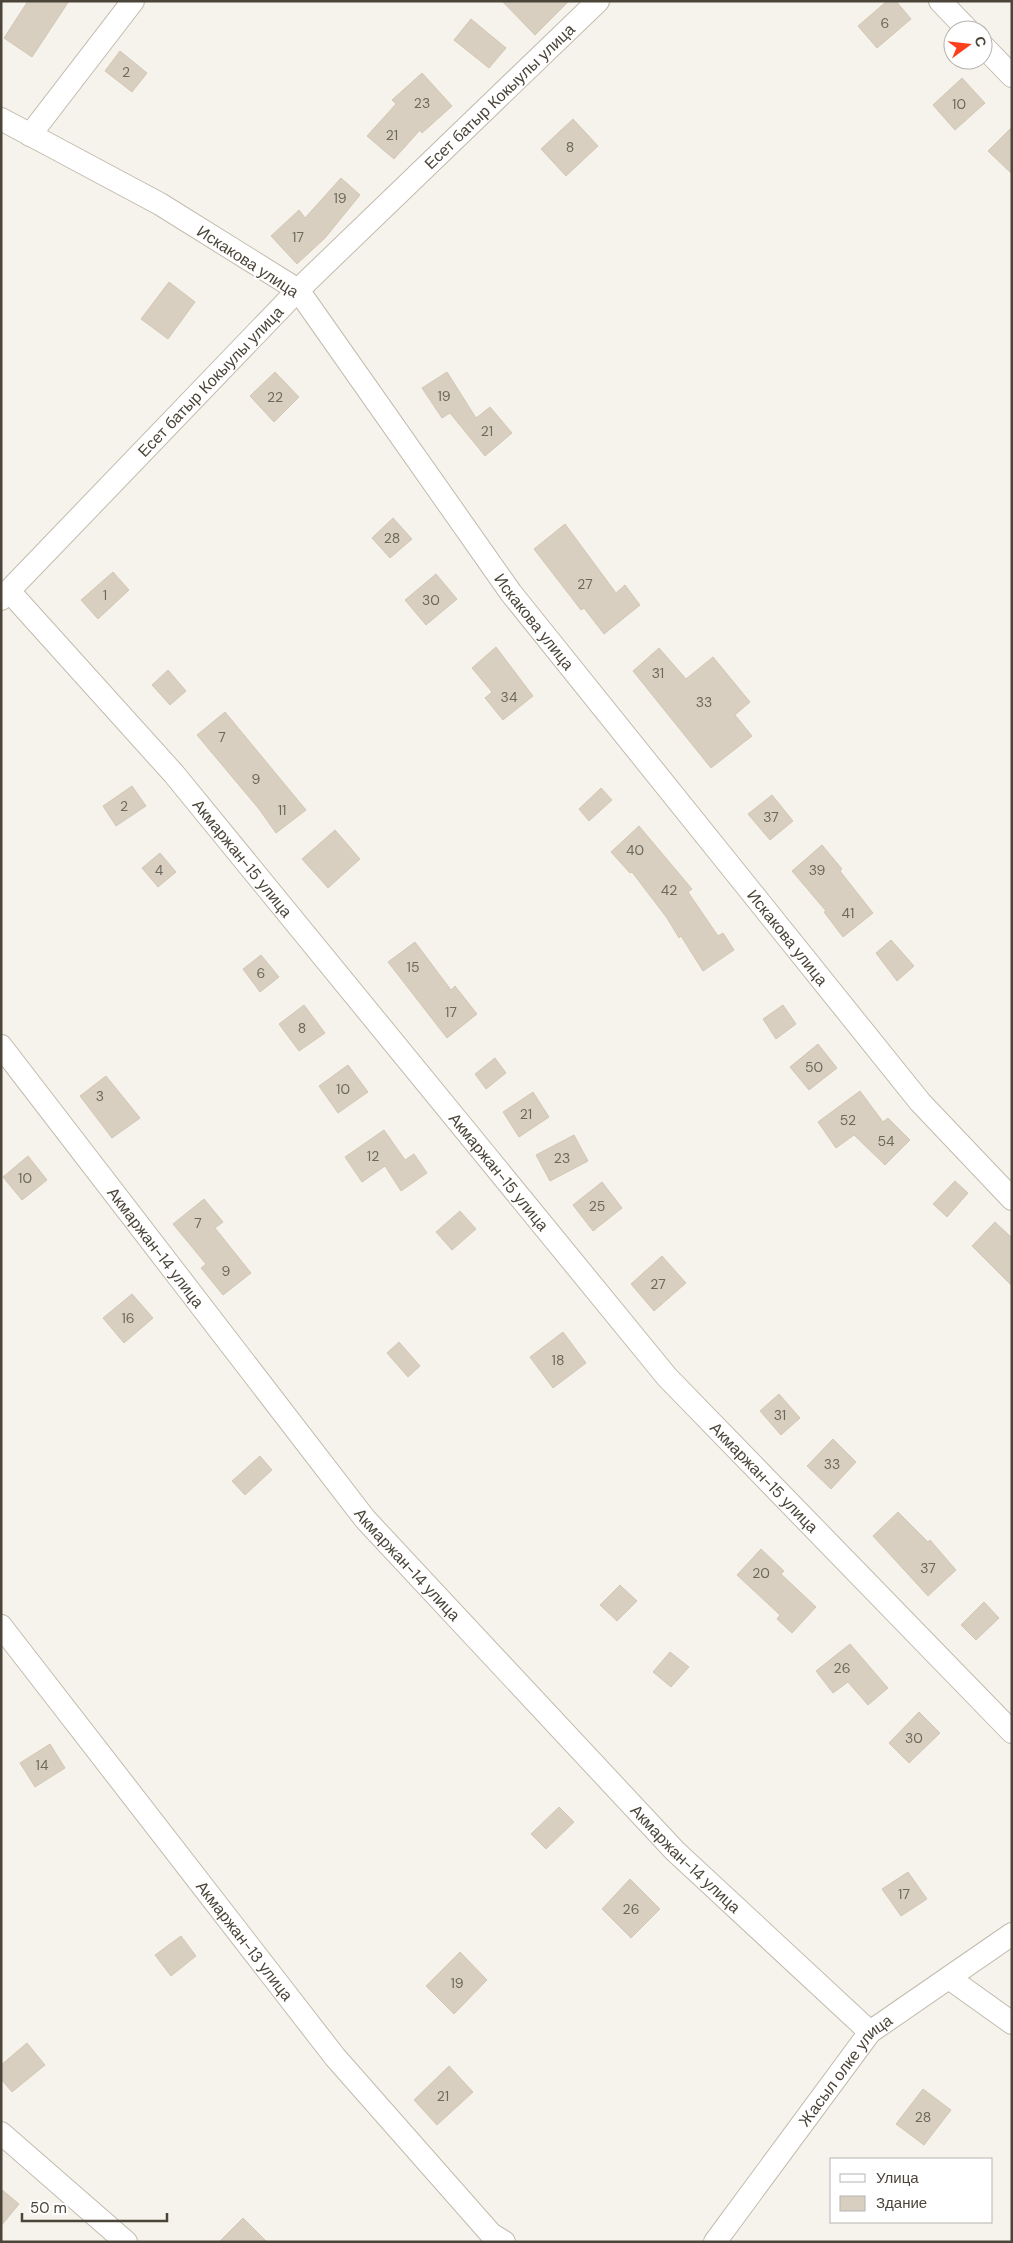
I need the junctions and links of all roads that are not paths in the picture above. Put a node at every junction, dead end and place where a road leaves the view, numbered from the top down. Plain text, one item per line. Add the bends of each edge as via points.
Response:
1 (133, 1) edge
2 (598, 1) edge
3 (940, 1) edge
4 (958, 20) edge
5 (993, 56) edge
6 (1012, 76) edge
7 (1, 119) edge
8 (30, 135) junction
9 (298, 290) junction
10 (5, 595) edge
11 (1, 1046) edge
12 (1012, 1199) edge
13 (1, 1626) edge
14 (1012, 1732) edge
15 (1012, 1934) edge
16 (949, 1978) junction
17 (1012, 2023) edge
18 (870, 2032) junction
19 (1, 2133) edge
20 (126, 2242) edge
21 (504, 2242) edge
22 (714, 2242) edge

1 - 8 street
2 - 9 street, Есет батыр Кокыулы улица
3 - 4 street
5 - 6 street
7 - 8 street, Искакова улица
8 - 9 street, Искакова улица via 160,204
9 - 10 street, Есет батыр Кокыулы улица
9 - 12 street, Искакова улица via 511,594 920,1102
10 - 14 street, Акмаржан-15 улица via 174,774 667,1377
11 - 18 street, Акмаржан-14 улица via 365,1519 676,1851
13 - 21 street, Акмаржан-13 улица via 335,2057 491,2234
15 - 16 street, Жасыл олке улица
16 - 17 street
16 - 18 street, Жасыл олке улица
18 - 22 street, Жасыл олке улица
19 - 20 street

